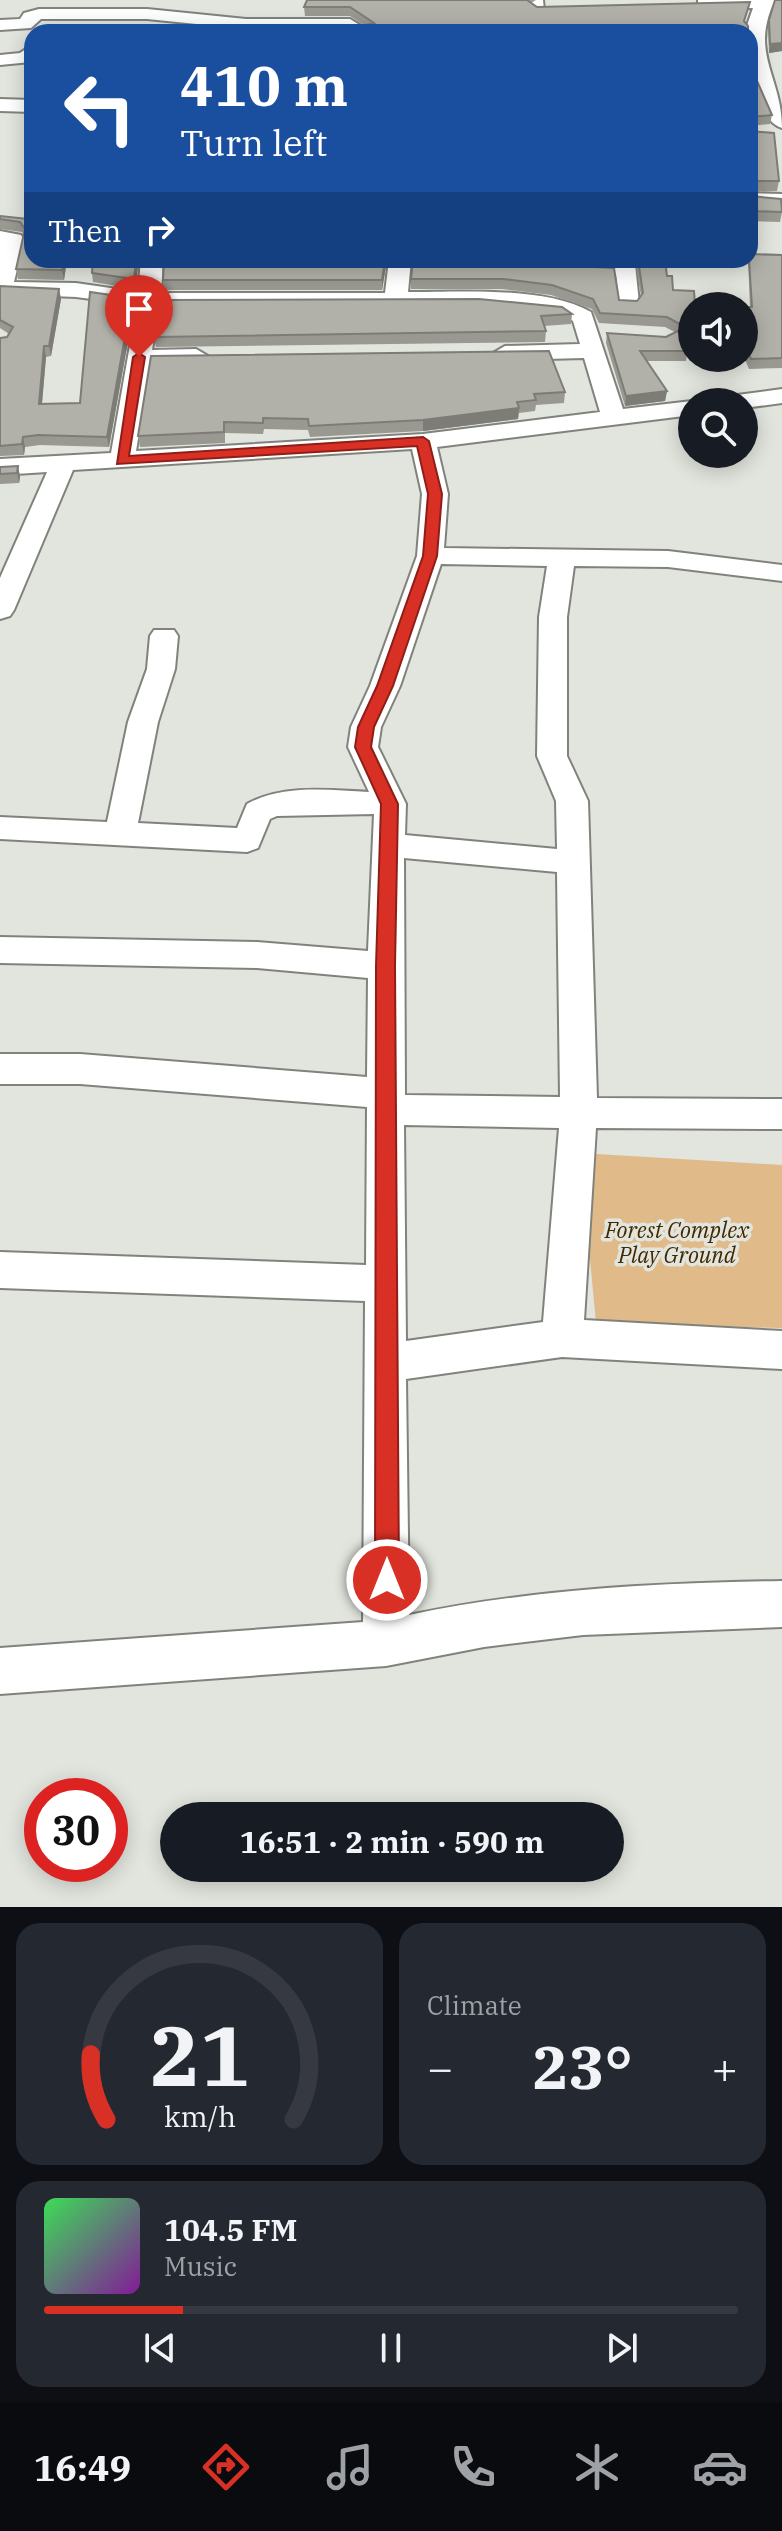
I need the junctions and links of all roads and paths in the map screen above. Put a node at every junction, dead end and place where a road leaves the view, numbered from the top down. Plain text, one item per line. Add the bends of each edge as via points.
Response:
1 (766, 1) edge
2 (535, 4) edge
3 (686, 4) edge
4 (559, 7) edge
5 (108, 9) edge
6 (251, 24) edge
7 (536, 24) edge
8 (754, 24) edge
9 (0, 25) edge
10 (24, 58) edge
11 (0, 60) edge
12 (758, 88) edge
13 (0, 105) edge
14 (24, 106) edge
15 (782, 122) edge
16 (761, 133) edge
17 (782, 133) edge
18 (758, 199) edge
19 (782, 200) edge
20 (14, 234) edge
21 (151, 268) edge
22 (398, 279) edge
23 (258, 282) edge
24 (2, 288) edge
25 (149, 300) junction
26 (628, 303) edge
27 (542, 305) junction
28 (614, 334) edge
29 (590, 342) junction
30 (482, 353) edge
31 (217, 356) edge
32 (139, 357) junction
33 (782, 396) edge
34 (758, 399) edge
35 (678, 410) edge
36 (614, 419) junction
37 (423, 441) junction
38 (122, 461) junction
39 (63, 464) junction
40 (0, 467) edge
41 (430, 556) junction
42 (561, 559) junction
43 (782, 573) edge
44 (0, 610) edge
45 (164, 636) dead end
46 (390, 804) junction
47 (0, 828) edge
48 (120, 834) junction
49 (389, 845) junction
50 (574, 862) junction
51 (0, 950) edge
52 (385, 966) junction
53 (0, 1069) edge
54 (388, 1102) junction
55 (579, 1113) junction
56 (782, 1114) edge
57 (0, 1270) edge
58 (388, 1284) junction
59 (562, 1338) junction
60 (782, 1350) edge
61 (388, 1363) junction
62 (782, 1604) edge
63 (386, 1643) junction
64 (0, 1671) edge

1 - 3 street
1 - 8 street
2 - 4 street
2 - 7 street
5 - 6 street
5 - 9 street via 39,14 20,25
10 - 11 street
12 - 15 street
13 - 14 street
16 - 17 street
18 - 19 street
20 - 24 street
21 - 25 street
22 - 23 street
22 - 25 street
22 - 27 street
24 - 25 street via 76,290
25 - 32 street
26 - 27 street via 627,269 546,272
27 - 29 street via 580,313
28 - 29 street
29 - 30 street
29 - 36 street
31 - 32 street
32 - 38 street
33 - 34 street
35 - 36 street
36 - 37 street
37 - 38 street
37 - 41 street via 435,494
38 - 39 street
39 - 40 street
39 - 44 street
41 - 42 street
41 - 46 street via 366,727 363,747
42 - 43 street via 668,559
42 - 50 street via 553,617 552,756 572,801
45 - 48 street via 161,669 143,722
46 - 48 street via 268,806 258,812 247,840
46 - 49 street
47 - 48 street
49 - 50 street
49 - 52 street
50 - 55 street
51 - 52 street via 257,955
52 - 54 street
53 - 54 street via 80,1069
54 - 55 street
54 - 58 street
55 - 56 street
55 - 59 street
57 - 58 street
58 - 61 street
59 - 60 street
59 - 61 street
61 - 63 street
62 - 63 street via 579,1610 456,1626
63 - 64 street

